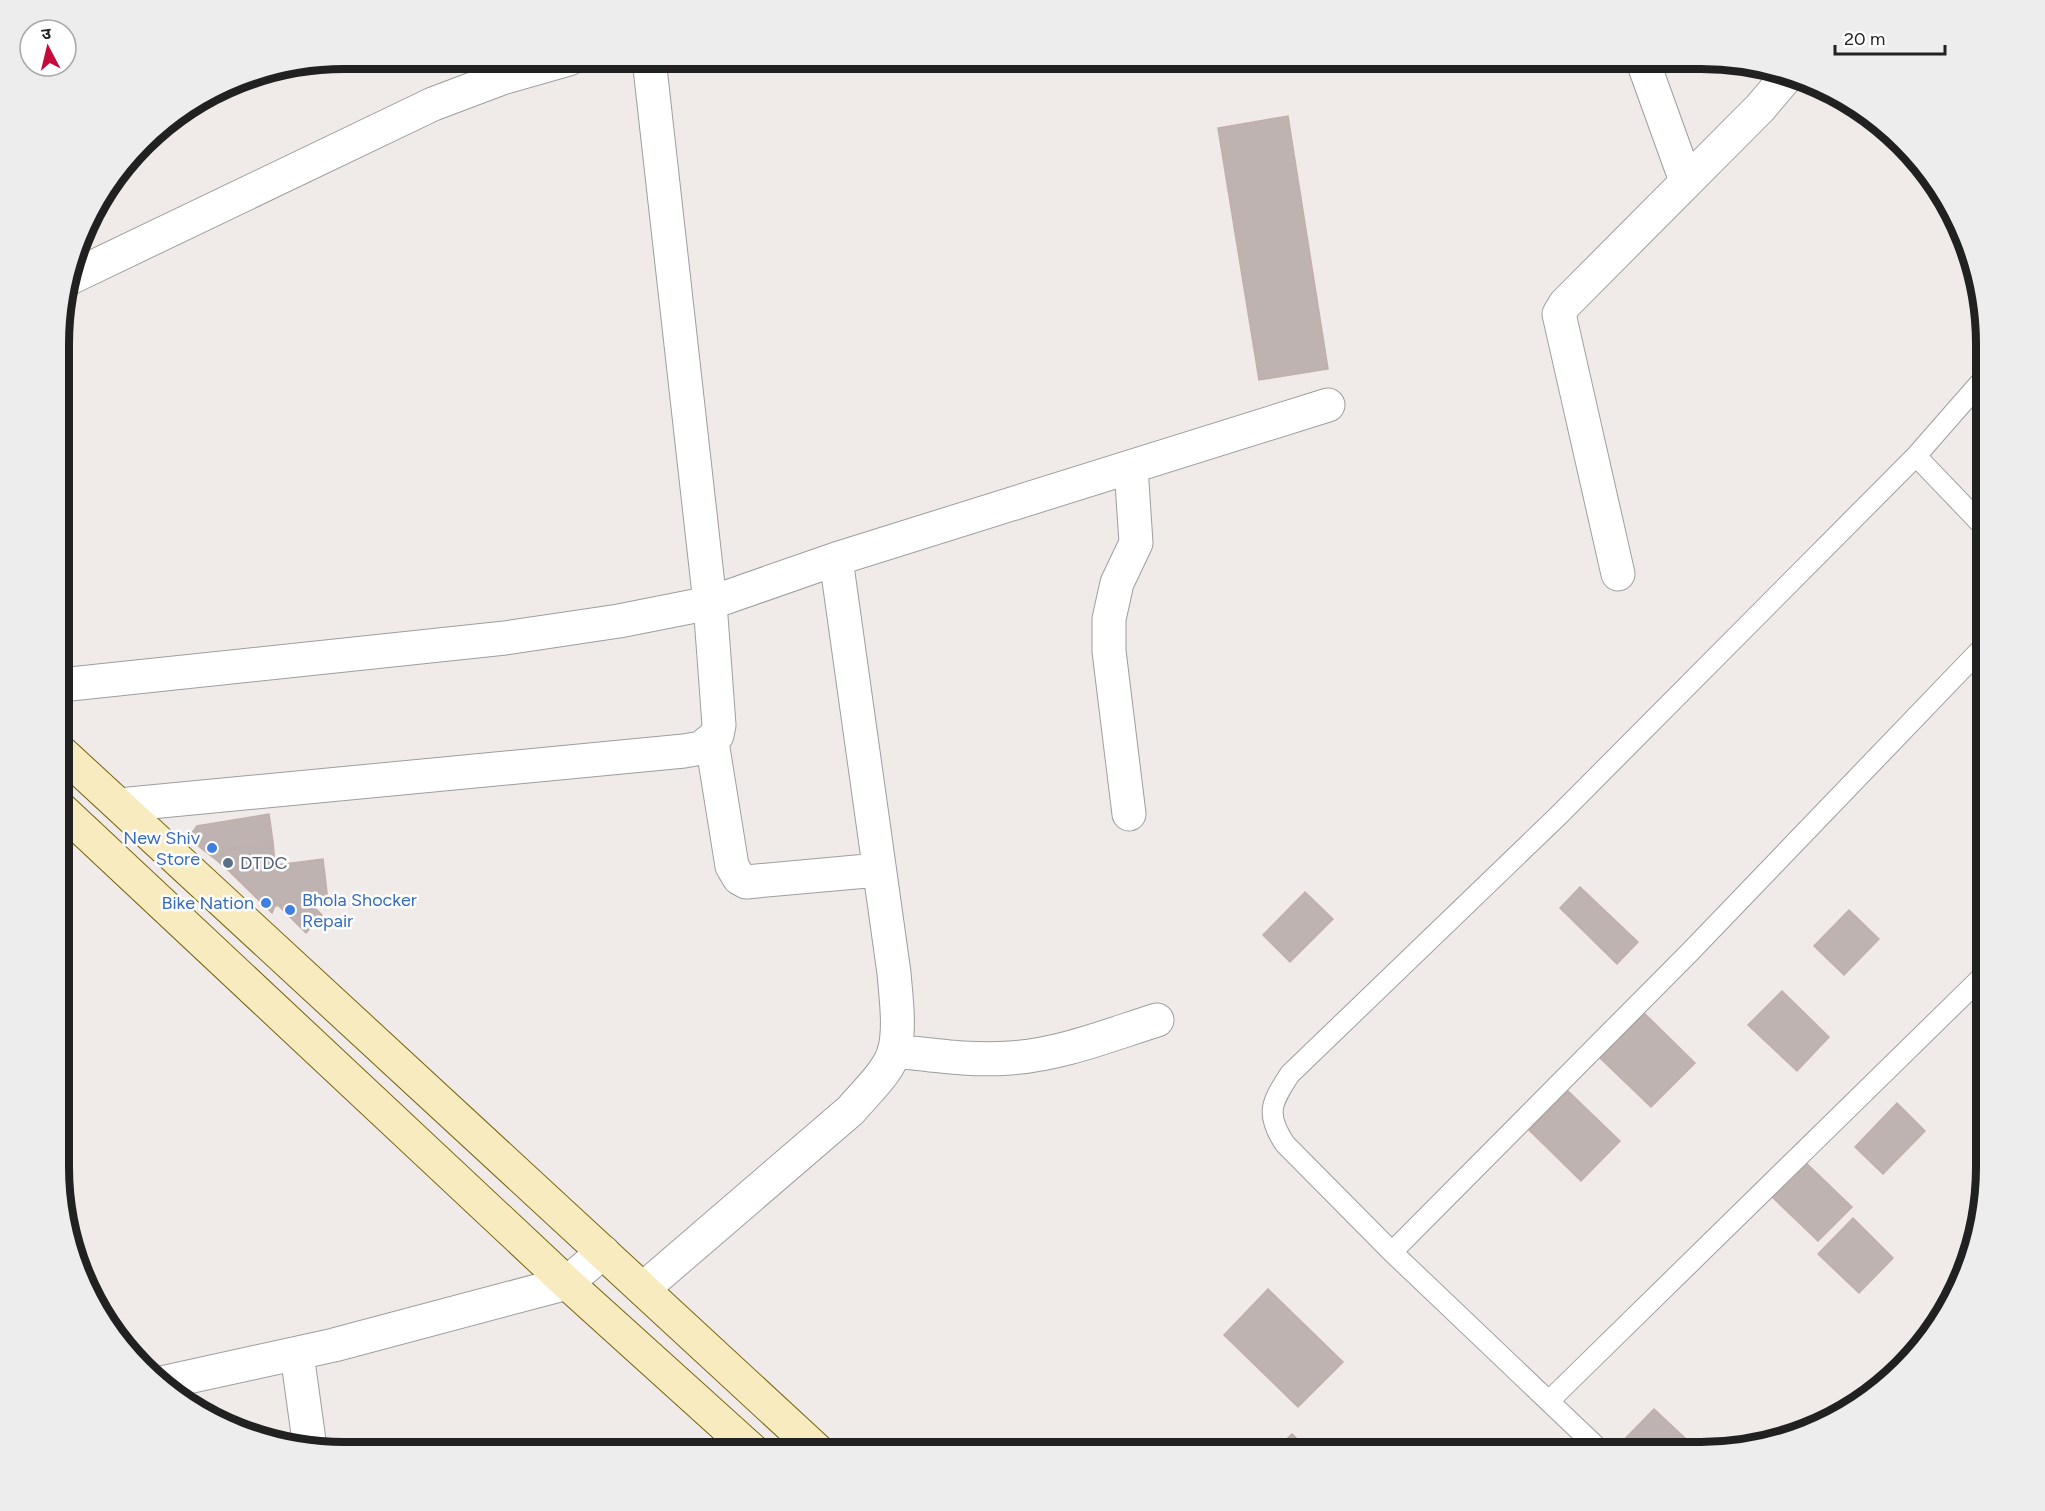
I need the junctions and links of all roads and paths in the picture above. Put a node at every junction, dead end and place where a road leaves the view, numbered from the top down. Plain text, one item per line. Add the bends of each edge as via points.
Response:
1 (534, 69) edge
2 (650, 69) edge
3 (1646, 69) edge
4 (1782, 81) edge
5 (1686, 181) junction
6 (78, 274) edge
7 (1976, 387) edge
8 (1328, 405) dead end
9 (1916, 456) junction
10 (1131, 467) junction
11 (1976, 519) edge
12 (836, 559) junction
13 (1618, 574) dead end
14 (710, 603) junction
15 (1976, 654) edge
16 (69, 684) edge
17 (712, 742) junction
18 (69, 759) edge
19 (118, 805) junction
20 (1128, 814) dead end
21 (69, 816) edge
22 (878, 870) junction
23 (231, 909) junction
24 (200, 939) junction
25 (1976, 983) edge
26 (1157, 1020) dead end
27 (894, 1051) junction
28 (603, 1252) junction
29 (1392, 1252) junction
30 (567, 1283) junction
31 (643, 1289) junction
32 (297, 1354) junction
33 (171, 1381) edge
34 (1549, 1401) junction
35 (309, 1440) edge
36 (743, 1442) edge
37 (808, 1442) edge
38 (1592, 1442) edge

1 - 6 street via 433,104
2 - 14 street
3 - 5 street
4 - 5 street
5 - 13 street via 1559,314
7 - 9 lane
8 - 10 street
9 - 11 lane
9 - 29 lane via 1559,815 1290,1074 1271,1110 1273,1126 1285,1144
10 - 12 street
10 - 20 street via 1136,543 1117,583 1109,619
12 - 14 street
12 - 22 street
14 - 16 street via 505,638
14 - 17 street via 719,725
15 - 29 lane via 1690,952
17 - 19 street via 684,751
17 - 22 street via 732,866 739,878 746,882
18 - 19 main road
19 - 23 main road
21 - 24 main road
22 - 27 street via 894,973
23 - 24 main road
23 - 28 main road
24 - 30 main road
25 - 34 lane
26 - 27 street via 1062,1050 1012,1058 964,1059
27 - 31 street via 879,1077 850,1110
28 - 30 street
28 - 31 main road
29 - 34 lane
30 - 32 street
30 - 36 main road
31 - 37 main road
32 - 33 street
32 - 35 street
34 - 38 lane

